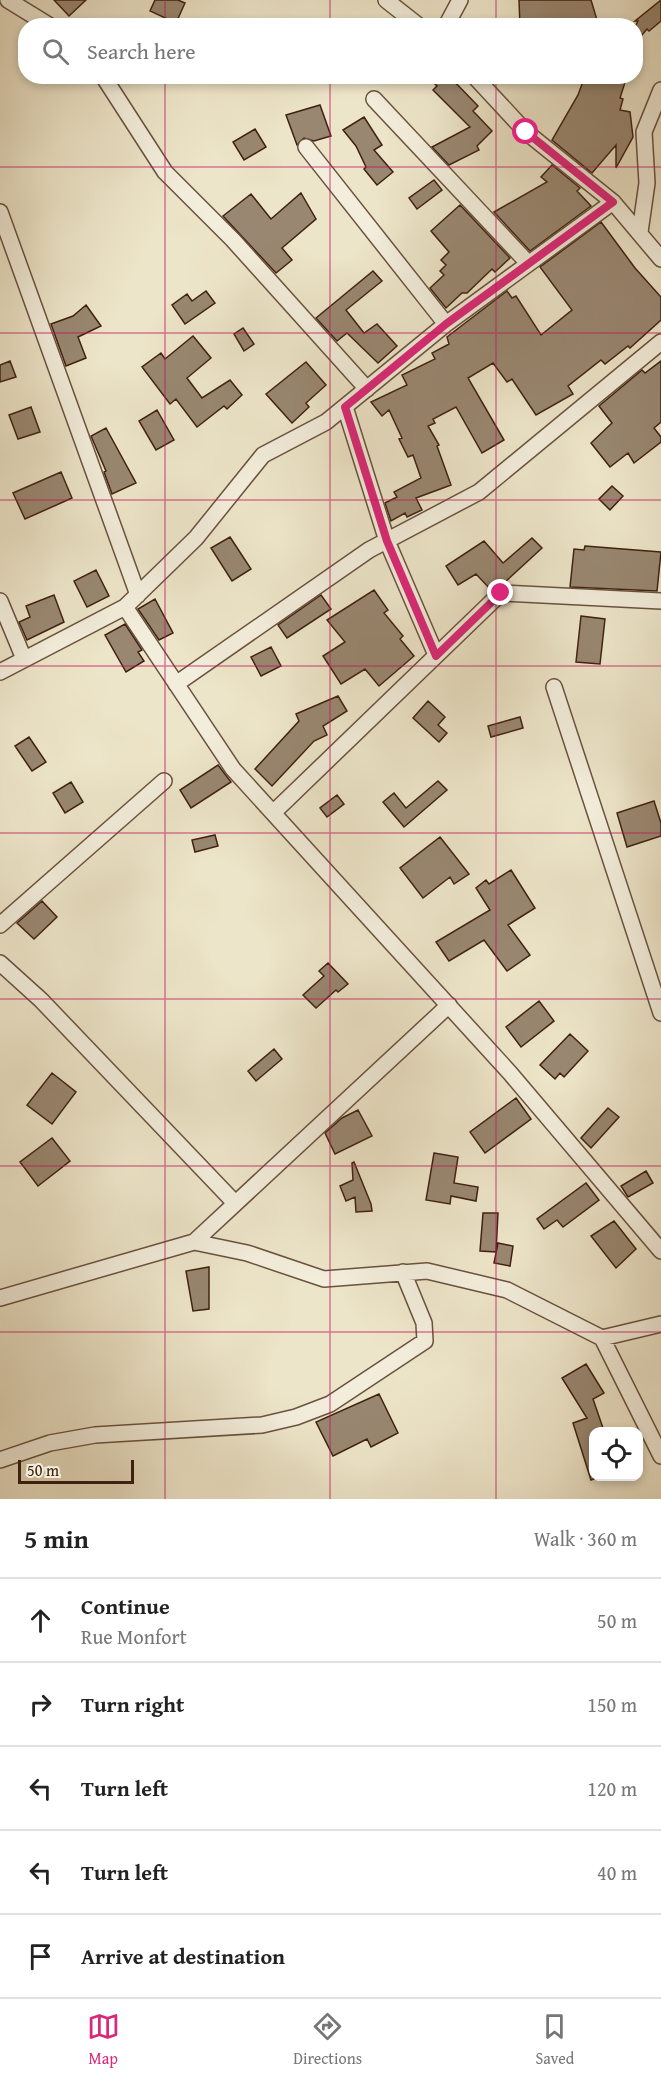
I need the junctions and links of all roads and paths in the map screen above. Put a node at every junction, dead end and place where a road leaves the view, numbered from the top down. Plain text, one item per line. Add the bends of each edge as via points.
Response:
1 (8, 0) edge
2 (460, 0) edge
3 (391, 2) edge
4 (37, 18) edge
5 (410, 18) edge
6 (450, 18) edge
7 (108, 84) edge
8 (481, 84) edge
9 (661, 90) edge
10 (374, 99) dead end
11 (306, 147) dead end
12 (613, 202) junction
13 (0, 212) edge
14 (640, 232) junction
15 (661, 259) edge
16 (528, 263) junction
17 (446, 324) junction
18 (661, 342) edge
19 (367, 389) junction
20 (345, 407) junction
21 (387, 541) junction
22 (138, 595) junction
23 (661, 601) edge
24 (0, 602) edge
25 (125, 608) junction
26 (436, 656) junction
27 (24, 659) junction
28 (0, 672) edge
29 (176, 684) junction
30 (554, 687) dead end
31 (164, 781) dead end
32 (274, 812) junction
33 (0, 925) edge
34 (0, 963) edge
35 (448, 1005) junction
36 (661, 1013) edge
37 (235, 1203) junction
38 (194, 1242) junction
39 (661, 1251) edge
40 (403, 1272) junction
41 (0, 1298) edge
42 (661, 1324) edge
43 (602, 1338) junction
44 (661, 1456) edge
45 (0, 1460) edge

1 - 4 street
2 - 6 street
3 - 5 street
7 - 19 street via 165,172 233,240
8 - 12 street via 526,132
9 - 14 street via 644,132 647,183
10 - 16 street
11 - 17 street
12 - 14 street
12 - 16 street
13 - 22 street
14 - 15 street
16 - 17 street
17 - 19 street
18 - 21 street via 479,492
19 - 20 street
20 - 21 street
20 - 22 street via 326,422 263,455 196,538
21 - 26 street
21 - 29 street via 293,601
22 - 25 street
23 - 26 street via 501,593
24 - 27 street
25 - 27 street
25 - 29 street
26 - 32 street
27 - 28 street
29 - 32 street via 233,769
30 - 36 street
31 - 33 street
32 - 35 street
34 - 37 street via 41,1000
35 - 37 street
35 - 39 street
37 - 38 street
38 - 40 street via 247,1253 324,1279
38 - 41 street
40 - 43 street via 427,1270 507,1290
40 - 45 street via 424,1323 425,1341 330,1404 261,1425 95,1435 50,1443
42 - 43 street
43 - 44 street

